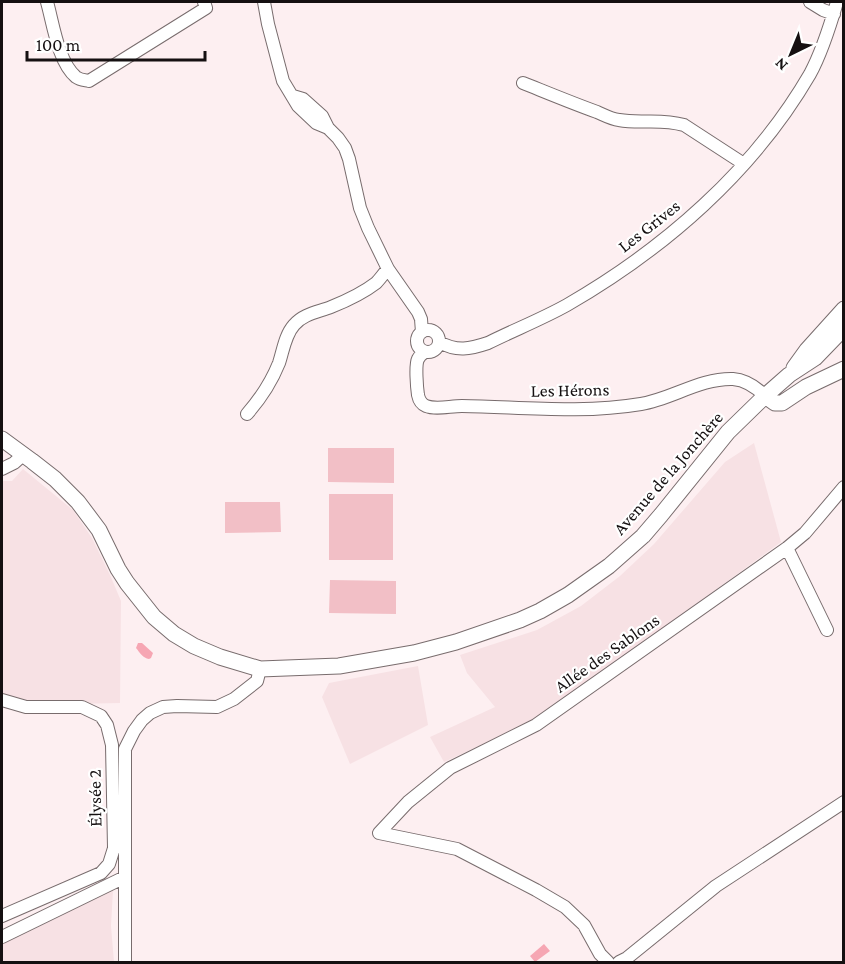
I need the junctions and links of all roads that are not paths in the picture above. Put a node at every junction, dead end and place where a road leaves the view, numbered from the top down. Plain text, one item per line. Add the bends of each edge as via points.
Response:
1 (47, 2) edge
2 (204, 2) edge
3 (264, 2) edge
4 (810, 2) edge
5 (837, 2) edge
6 (834, 14) junction
7 (523, 83) dead end
8 (744, 164) junction
9 (388, 269) junction
10 (843, 309) edge
11 (843, 328) edge
12 (422, 332) junction
13 (439, 342) junction
14 (424, 352) junction
15 (843, 369) edge
16 (789, 375) junction
17 (765, 396) junction
18 (247, 414) dead end
19 (2, 439) edge
20 (24, 454) junction
21 (2, 469) edge
22 (843, 488) edge
23 (788, 548) junction
24 (827, 630) dead end
25 (260, 669) junction
26 (2, 700) edge
27 (843, 802) edge
28 (125, 877) junction
29 (2, 916) edge
30 (2, 938) edge
31 (125, 963) edge
32 (608, 963) edge
33 (619, 963) edge

1 - 2 street via 69,69 78,79 89,81 206,8
3 - 9 street via 283,81 298,106 316,123 328,128 345,148 360,208
4 - 6 street
5 - 6 street, Les Grives
6 - 8 street, Les Grives via 810,74 770,134
7 - 8 street via 617,120 684,125
8 - 13 street, Les Grives via 690,218 621,271 565,306 476,347 455,349
9 - 12 street via 418,312
9 - 18 street via 354,296 295,323 270,384
10 - 16 street, Avenue de la Jonchère
11 - 16 street, Avenue de la Jonchère via 814,358
12 - 13 street via 434,332
12 - 14 street via 417,343
13 - 14 street via 436,349
14 - 17 street, Les Hérons via 417,363 418,394 422,403 436,408 616,408 644,404 704,383 734,379 756,387
15 - 17 street via 782,403
16 - 17 street, Avenue de la Jonchère
17 - 25 street, Avenue de la Jonchère via 728,432 636,543 594,577 540,611 414,653 339,666
19 - 20 street, Avenue de la Jonchère
20 - 21 street
20 - 25 street, Avenue de la Jonchère via 78,502 99,530 127,583 154,617 194,646
22 - 23 street, Allée des Sablons
23 - 24 street
23 - 32 street, Allée des Sablons via 536,725 450,768 408,802 380,833 457,849 546,895 584,925
25 - 28 street via 257,681 234,699 217,707 163,707 150,713 134,731 125,749
26 - 29 street, Élysée 2 via 26,707 82,707 101,716 112,745 114,848 101,873
27 - 33 street via 716,886
28 - 30 street
28 - 31 street

